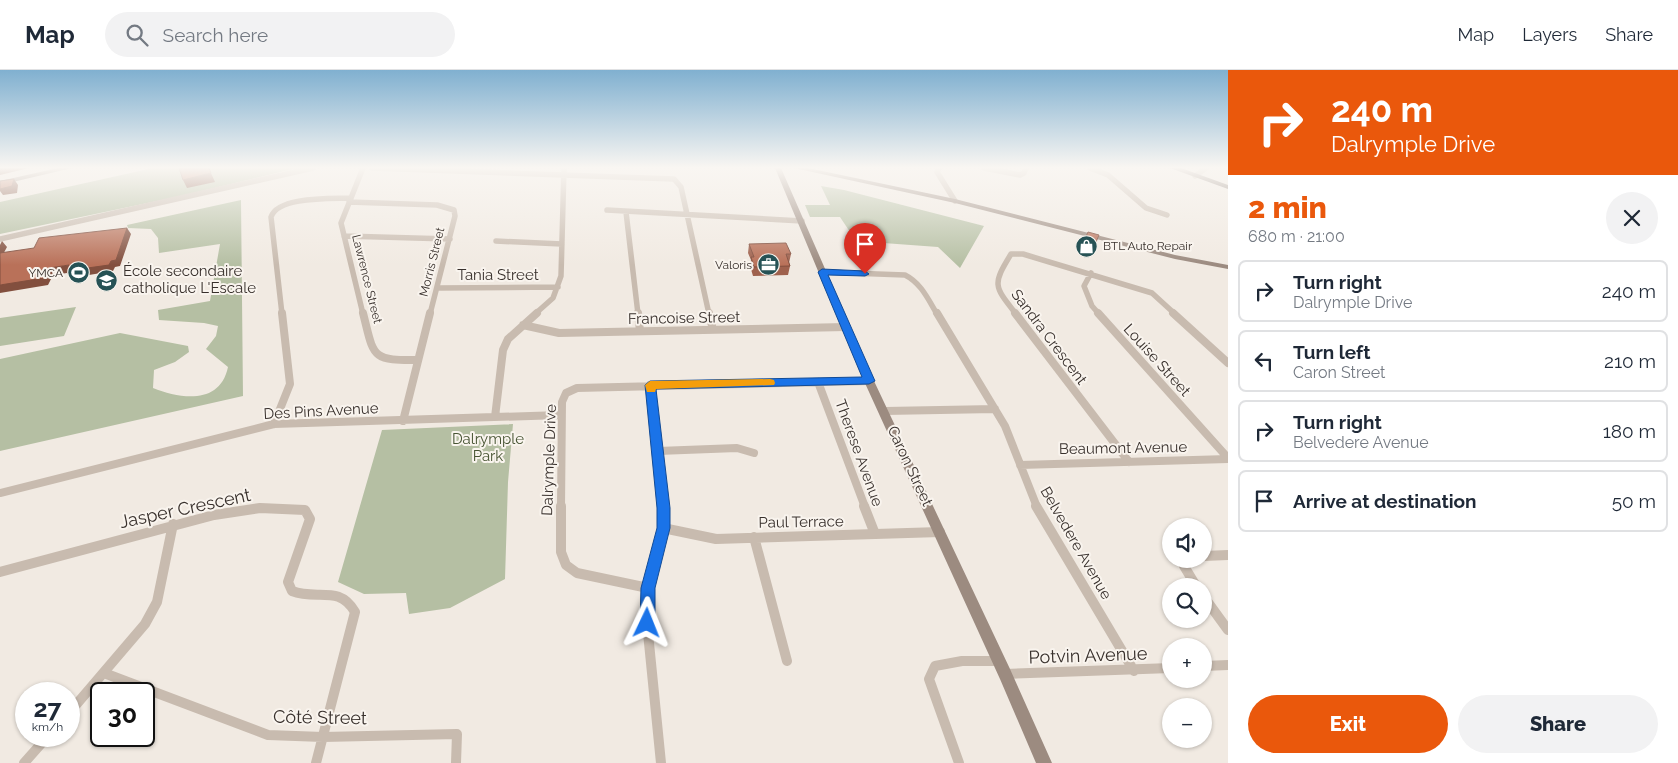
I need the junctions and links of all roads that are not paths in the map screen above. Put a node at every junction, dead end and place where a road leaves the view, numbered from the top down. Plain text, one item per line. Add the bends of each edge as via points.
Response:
1 (175, 200) edge
2 (340, 200) edge
3 (350, 200) edge
4 (355, 200) edge
5 (563, 200) edge
6 (683, 200) edge
7 (793, 200) edge
8 (952, 200) edge
9 (1137, 200) edge
10 (955, 201) joint
11 (607, 210) dead end
12 (626, 212) junction
13 (686, 215) junction
14 (1167, 215) dead end
15 (802, 221) junction
16 (344, 236) junction
17 (0, 239) edge
18 (450, 240) junction
19 (496, 241) dead end
20 (562, 244) junction
21 (1228, 267) edge
22 (909, 268) dead end
23 (822, 272) junction
24 (1091, 273) junction
25 (905, 275) junction
26 (558, 287) junction
27 (438, 288) junction
28 (524, 325) junction
29 (846, 327) junction
30 (713, 330) junction
31 (640, 331) junction
32 (418, 360) junction
33 (1228, 363) edge
34 (869, 381) junction
35 (818, 382) junction
36 (650, 385) junction
37 (995, 409) junction
38 (885, 411) junction
39 (561, 415) junction
40 (495, 417) junction
41 (403, 421) junction
42 (274, 424) junction
43 (658, 451) junction
44 (754, 454) dead end
45 (1228, 459) edge
46 (1129, 462) junction
47 (1020, 464) junction
48 (0, 493) edge
49 (173, 524) junction
50 (664, 528) junction
51 (940, 532) junction
52 (874, 534) junction
53 (754, 537) junction
54 (1228, 555) edge
55 (1212, 556) edge
56 (0, 572) edge
57 (648, 588) junction
58 (1212, 608) edge
59 (1228, 630) edge
60 (787, 661) dead end
61 (998, 661) junction
62 (1228, 665) edge
63 (1212, 666) edge
64 (1162, 669) edge
65 (1134, 671) junction
66 (104, 673) junction
67 (1005, 674) junction
68 (80, 700) edge
69 (323, 737) junction
70 (38, 747) edge
71 (24, 763) edge
72 (316, 763) edge
73 (456, 763) edge
74 (661, 763) edge
75 (959, 763) edge
76 (1044, 763) edge

1 - 17 street
2 - 42 street via 293,202 273,211 271,217 290,384
3 - 16 street, Lawrence Street via 341,222
4 - 18 street, Morris Street via 447,207 454,210 455,216
5 - 20 street
6 - 13 street
7 - 15 street, Caron Street
8 - 10 street
9 - 14 street via 1146,208
10 - 21 street via 1175,257
11 - 12 street
12 - 13 street
12 - 31 street
13 - 15 street
13 - 30 street
15 - 23 street, Caron Street
16 - 18 street
16 - 32 street, Lawrence Street via 372,350 378,357 388,360
18 - 27 street, Morris Street
19 - 20 street
20 - 26 street via 562,276
22 - 25 street
23 - 25 street
23 - 29 street, Caron Street
24 - 33 street, Sandra Crescent via 1152,292
24 - 45 street, Louise Street via 1084,286 1092,306
24 - 46 street, Sandra Crescent via 1016,253 1009,257 997,282 999,292
25 - 37 street, Belvedere Avenue via 921,287
26 - 27 street, Tania Street
26 - 28 street via 553,298
27 - 32 street, Morris Street
28 - 31 street, Francoise Street via 560,333
28 - 40 street via 508,339 503,350
29 - 30 street, Francoise Street
29 - 34 street, Caron Street
30 - 31 street, Francoise Street
32 - 41 street, Morris Street
34 - 35 street, Dalrymple Drive
34 - 38 street, Caron Street
35 - 36 street, Dalrymple Drive
35 - 52 street, Therese Avenue
36 - 39 street, Dalrymple Drive via 577,388 566,393
36 - 43 street
37 - 38 street
37 - 47 street, Belvedere Avenue
38 - 51 street, Caron Street
39 - 40 street, Des Pins Avenue
39 - 57 street, Dalrymple Drive via 561,552 566,565 577,573
40 - 41 street, Des Pins Avenue
41 - 42 street, Des Pins Avenue
42 - 48 street, Des Pins Avenue
43 - 44 street via 737,448
43 - 50 street
45 - 46 street, Beaumont Avenue
46 - 47 street, Beaumont Avenue
47 - 65 street, Belvedere Avenue via 1032,499
49 - 56 street, Jasper Crescent
49 - 66 street via 157,602 145,624
49 - 69 street, Jasper Crescent via 248,509 305,510 310,519 288,582 292,592 300,596 345,597 355,612
50 - 53 street, Paul Terrace via 716,539
50 - 57 street
51 - 52 street, Paul Terrace
51 - 61 street, Caron Street
52 - 53 street, Paul Terrace
53 - 60 street
54 - 55 street
57 - 74 street via 647,623
58 - 59 street
61 - 67 street, Caron Street
61 - 75 street via 962,661 935,666 930,678
62 - 63 street
64 - 65 street, Potvin Avenue
65 - 67 street, Potvin Avenue
66 - 68 street
66 - 69 street, Côté Street via 268,735
67 - 76 street, Caron Street
69 - 72 street, Jasper Crescent
69 - 73 street, Côté Street via 457,734
70 - 71 street

